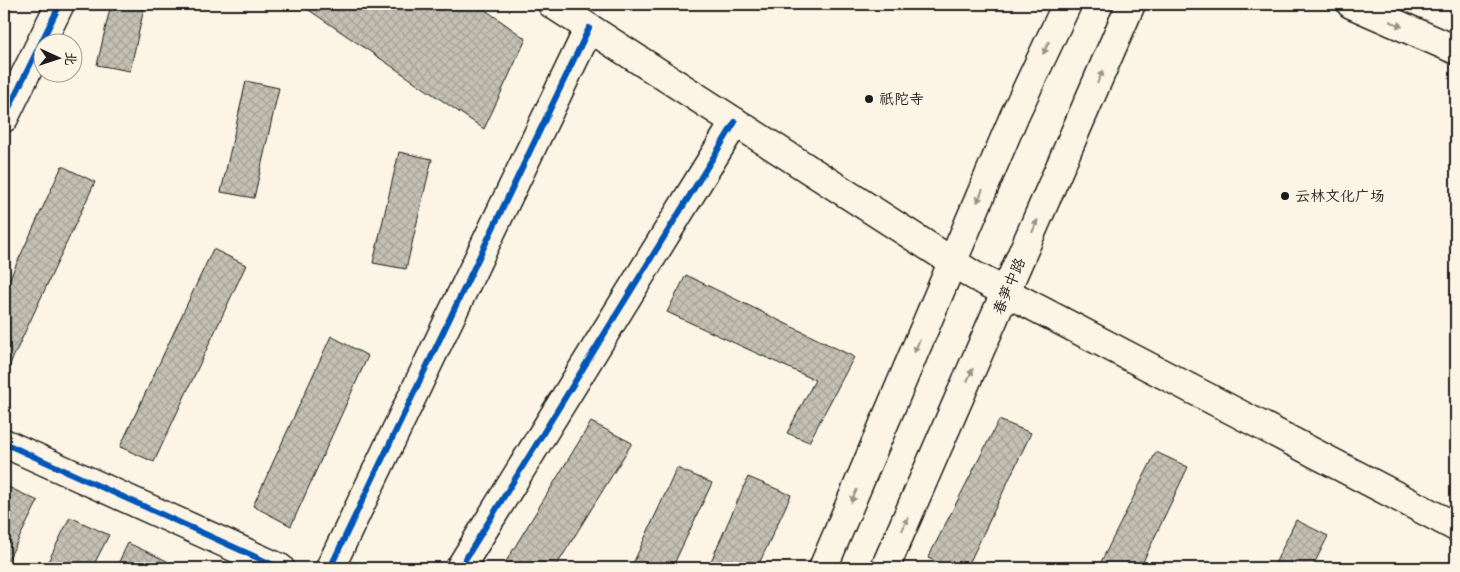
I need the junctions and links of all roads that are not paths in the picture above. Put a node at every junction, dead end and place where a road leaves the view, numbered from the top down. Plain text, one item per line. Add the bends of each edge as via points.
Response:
1 (60, 4) edge
2 (552, 4) edge
3 (1067, 4) edge
4 (1131, 4) edge
5 (1351, 4) edge
6 (589, 28) junction
7 (1456, 50) edge
8 (4, 118) edge
9 (735, 122) junction
10 (952, 262) junction
11 (1006, 292) junction
12 (4, 443) edge
13 (1456, 527) edge
14 (280, 568) edge
15 (330, 568) edge
16 (460, 568) edge
17 (823, 568) edge
18 (885, 568) edge

1 - 8 street
2 - 6 street
3 -> 10 street via 1015,114
11 -> 4 street, 春笋中路
5 -> 7 street
6 - 9 street
6 - 15 street
9 - 10 street
9 - 16 street
10 - 11 street
10 -> 17 street
11 - 13 street
18 -> 11 street, 春笋中路
12 - 14 street

